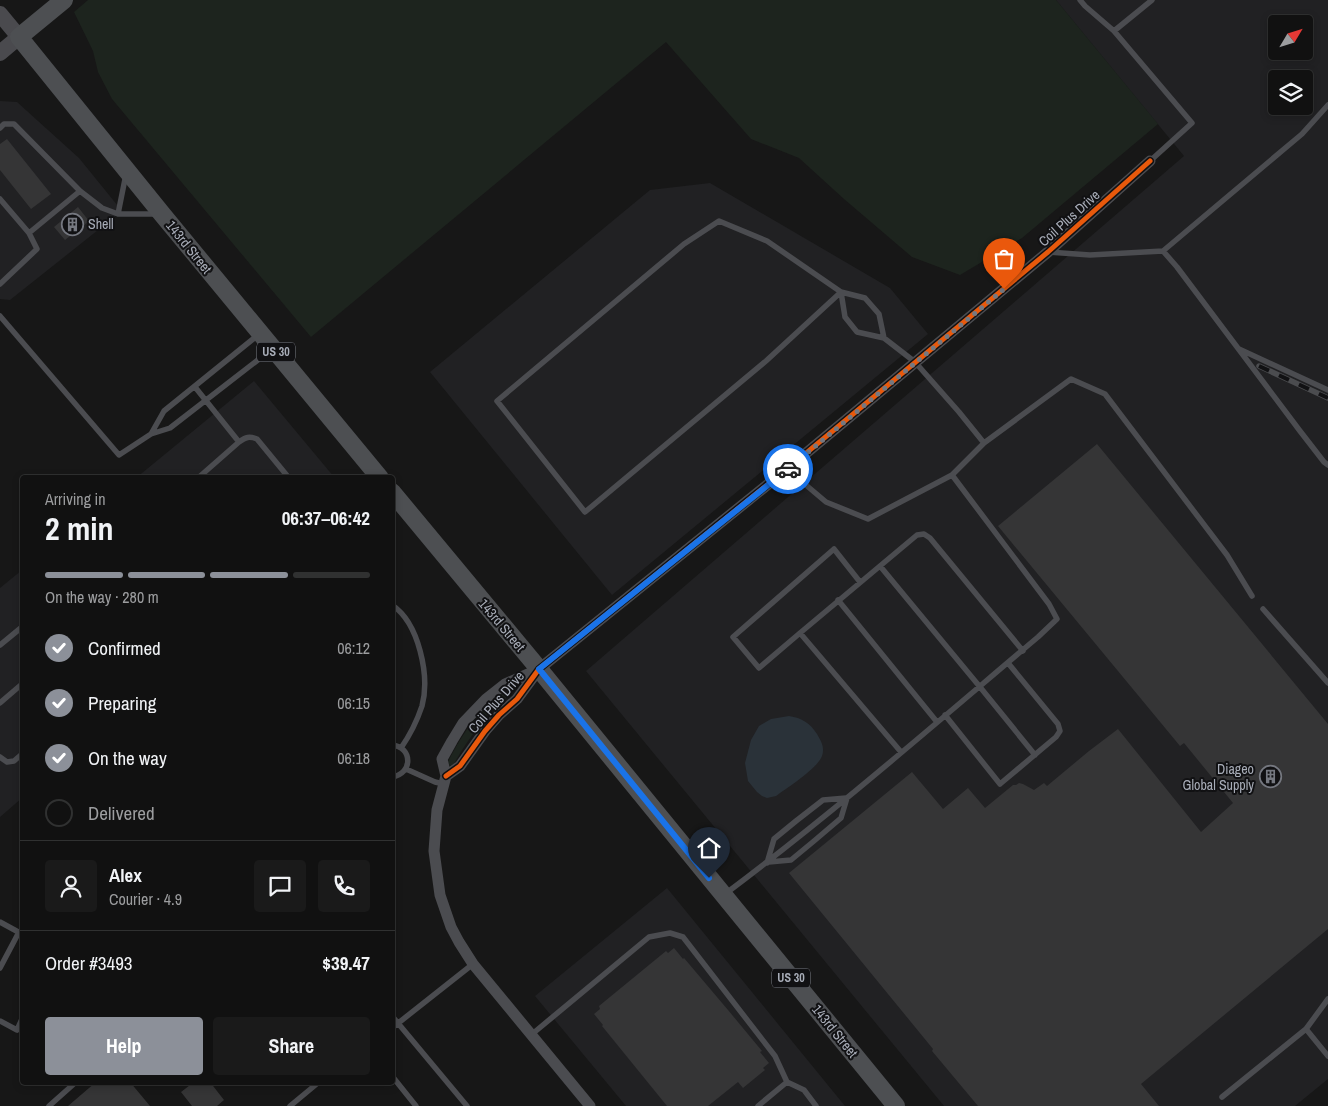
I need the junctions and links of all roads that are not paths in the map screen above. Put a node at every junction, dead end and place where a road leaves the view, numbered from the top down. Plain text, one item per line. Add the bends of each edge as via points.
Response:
1 (64, 0) edge
2 (1080, 0) edge
3 (1152, 0) edge
4 (0, 14) edge
5 (1114, 31) junction
6 (19, 37) junction
7 (0, 53) edge
8 (1328, 105) edge
9 (1325, 113) edge
10 (0, 128) edge
11 (1150, 161) joint
12 (127, 170) junction
13 (80, 191) junction
14 (0, 199) edge
15 (118, 214) junction
16 (162, 214) junction
17 (29, 234) junction
18 (1163, 251) junction
19 (1048, 252) junction
20 (0, 284) edge
21 (841, 292) junction
22 (0, 316) edge
23 (260, 333) junction
24 (884, 338) junction
25 (273, 348) junction
26 (1238, 349) junction
27 (916, 362) junction
28 (195, 386) junction
29 (1328, 390) edge
30 (206, 400) junction
31 (151, 434) junction
32 (240, 442) junction
33 (984, 443) junction
34 (1328, 465) edge
35 (787, 469) junction
36 (202, 475) edge
37 (287, 475) edge
38 (378, 475) edge
39 (952, 475) junction
40 (395, 496) edge
41 (880, 566) junction
42 (860, 582) junction
43 (1252, 596) dead end
44 (838, 600) junction
45 (395, 607) edge
46 (1263, 609) dead end
47 (20, 629) edge
48 (800, 633) junction
49 (0, 646) edge
50 (1022, 650) junction
51 (1008, 662) junction
52 (539, 669) junction
53 (1328, 682) edge
54 (20, 686) edge
55 (980, 686) junction
56 (0, 703) edge
57 (945, 715) junction
58 (937, 722) junction
59 (395, 746) edge
60 (401, 748) junction
61 (901, 752) junction
62 (20, 756) edge
63 (1035, 756) junction
64 (0, 757) edge
65 (406, 769) junction
66 (395, 776) edge
67 (445, 780) junction
68 (847, 798) junction
69 (767, 863) junction
70 (724, 896) junction
71 (0, 922) edge
72 (20, 932) edge
73 (20, 935) edge
74 (473, 964) junction
75 (0, 968) edge
76 (1328, 999) edge
77 (395, 1020) edge
78 (0, 1021) edge
79 (20, 1023) edge
80 (398, 1024) junction
81 (395, 1026) edge
82 (1306, 1029) junction
83 (531, 1035) junction
84 (1328, 1056) edge
85 (395, 1080) edge
86 (787, 1082) junction
87 (73, 1085) edge
88 (315, 1085) edge
89 (1222, 1097) dead end
90 (49, 1106) edge
91 (290, 1106) edge
92 (416, 1106) edge
93 (467, 1106) edge
94 (590, 1106) edge
95 (758, 1106) edge
96 (816, 1106) edge
97 (896, 1106) edge

1 - 6 main road
2 - 5 lane
3 - 5 lane
4 - 6 street, 143rd Street
5 - 11 lane via 1192,123
6 - 7 street
6 - 12 main road, 143rd Street / US 30
8 - 9 lane
9 - 18 lane
10 - 13 lane via 4,124 14,124
11 - 19 street, Coil Plus Drive
12 - 15 lane
12 - 16 main road, 143rd Street / US 30
13 - 15 lane via 102,208
13 - 17 lane
14 - 17 lane
15 - 16 lane
16 - 23 main road, 143rd Street / US 30
17 - 20 lane via 37,249
18 - 19 lane via 1090,255
18 - 26 lane
19 - 27 street, Coil Plus Drive
21 - 21 lane via 767,241 719,221 684,244 497,401 585,512 766,361
21 - 24 lane via 865,298 879,314
21 - 24 lane via 845,317 857,332
22 - 31 lane via 119,455
23 - 25 main road, 143rd Street / US 30
23 - 28 lane
24 - 27 lane
25 - 30 lane
25 - 38 main road, 143rd Street / US 30
26 - 29 lane
26 - 34 lane
27 - 33 lane
27 - 35 street, Coil Plus Drive
28 - 30 lane
28 - 31 lane via 164,411
30 - 31 lane via 170,428
30 - 32 lane
32 - 36 lane
32 - 37 lane via 245,438 257,439
33 - 39 lane
33 - 43 lane via 1071,378 1105,394 1227,555
35 - 39 lane via 826,502 868,519
35 - 52 street, Coil Plus Drive
39 - 50 lane via 1057,619
40 - 52 main road, 143rd Street / US 30
41 - 42 lane
41 - 50 lane via 918,535 924,534
41 - 55 lane
42 - 44 lane
42 - 48 lane via 834,549 733,637 759,668
44 - 48 lane
44 - 58 lane
45 - 60 lane via 418,640 424,682 422,704
46 - 53 lane
47 - 49 lane
48 - 61 lane
50 - 51 lane
51 - 55 lane
51 - 63 lane via 1058,724 1060,731 1056,737
52 - 67 street, Coil Plus Drive via 518,699 485,731 460,766
52 - 67 street, Coil Plus Drive via 504,684 464,723 442,759
52 - 70 main road, 143rd Street / US 30
54 - 56 lane
55 - 57 lane
55 - 63 lane
57 - 58 lane
57 - 63 lane via 1000,784
58 - 61 lane
59 - 60 lane
60 - 65 lane via 408,756
61 - 68 lane
62 - 64 lane via 7,762
65 - 66 lane
65 - 67 lane via 429,779
67 - 74 street, Coil Plus Drive via 434,851 440,895 451,927
68 - 69 lane
68 - 69 lane via 841,818 791,860
68 - 69 lane via 823,800 796,821 774,839
69 - 70 lane
70 - 97 main road, 143rd Street / US 30
71 - 72 lane
73 - 75 lane
74 - 80 lane
74 - 83 street, Coil Plus Drive
76 - 82 lane
77 - 80 lane
78 - 79 lane via 17,1030
80 - 81 lane
80 - 93 lane
82 - 84 lane
82 - 89 lane
83 - 86 lane via 648,937 670,933 683,937 775,1056
83 - 94 street, Coil Plus Drive
85 - 92 lane
86 - 95 lane
86 - 96 lane via 804,1090
87 - 90 lane
88 - 91 lane

